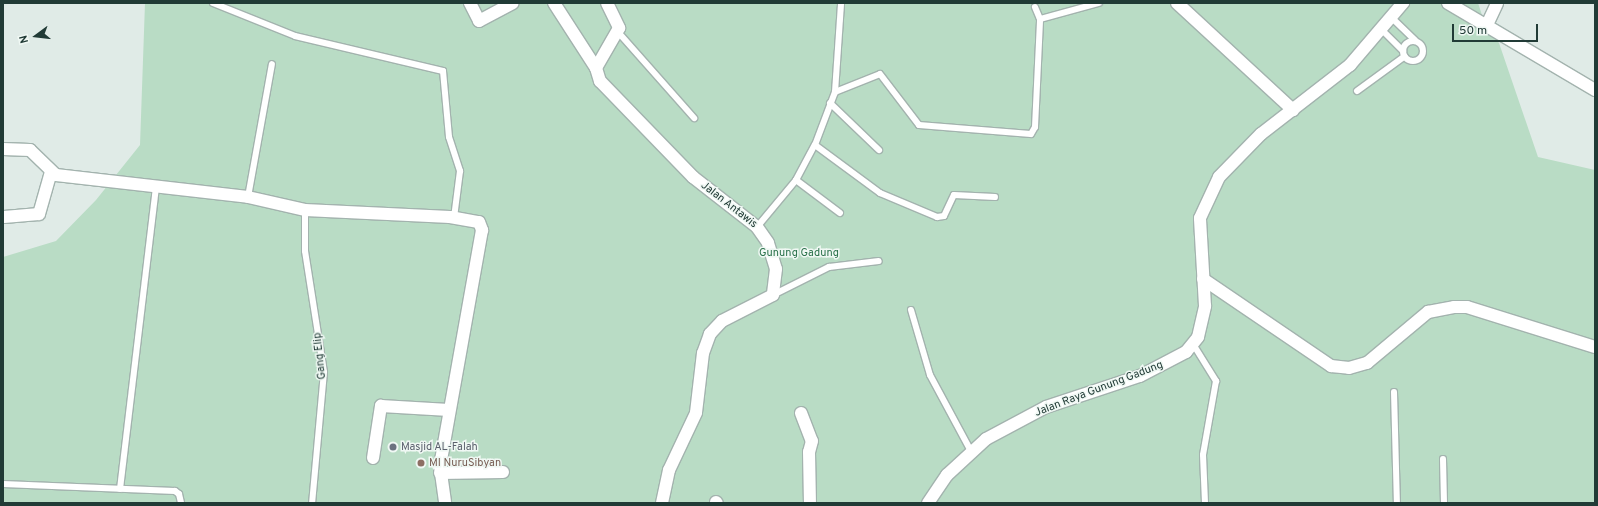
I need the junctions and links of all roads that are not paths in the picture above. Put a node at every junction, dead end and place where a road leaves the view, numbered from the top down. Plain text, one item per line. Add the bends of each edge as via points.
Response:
1 (213, 3) edge
2 (470, 3) edge
3 (513, 3) edge
4 (554, 3) edge
5 (607, 3) edge
6 (841, 3) edge
7 (1099, 3) edge
8 (1177, 3) edge
9 (1403, 3) edge
10 (1448, 3) edge
11 (1497, 3) edge
12 (1035, 7) dead end
13 (1392, 18) junction
14 (1040, 19) junction
15 (1486, 27) junction
16 (1382, 30) junction
17 (618, 32) junction
18 (1415, 40) junction
19 (1404, 53) junction
20 (272, 64) dead end
21 (596, 68) junction
22 (1595, 90) edge
23 (1357, 91) dead end
24 (835, 92) junction
25 (830, 103) junction
26 (1293, 110) junction
27 (694, 118) dead end
28 (815, 145) junction
29 (3, 149) edge
30 (879, 150) dead end
31 (51, 172) junction
32 (796, 180) junction
33 (156, 186) junction
34 (248, 197) junction
35 (995, 197) dead end
36 (305, 210) junction
37 (840, 213) dead end
38 (4, 217) dead end
39 (454, 218) junction
40 (757, 227) junction
41 (879, 261) dead end
42 (1203, 279) junction
43 (773, 295) junction
44 (911, 310) dead end
45 (1193, 344) junction
46 (1595, 347) edge
47 (1394, 392) dead end
48 (449, 410) junction
49 (801, 413) dead end
50 (971, 451) junction
51 (373, 458) dead end
52 (1444, 459) dead end
53 (440, 472) junction
54 (503, 472) dead end
55 (3, 484) edge
56 (120, 489) junction
57 (181, 503) edge
58 (312, 503) edge
59 (445, 503) edge
60 (662, 503) edge
61 (810, 503) edge
62 (928, 503) edge
63 (1205, 503) edge
64 (1397, 503) edge
65 (1444, 503) edge

1 - 39 lane via 295,36 443,71 449,136 460,171
2 - 3 street via 479,21
4 - 21 street, Jalan Antawis
5 - 17 street via 618,20
6 - 24 lane
7 - 14 lane
8 - 26 street
9 - 13 street, Jalan Raya Gunung Gadung
10 - 15 street
11 - 15 street
12 - 14 lane
13 - 16 street, Jalan Raya Gunung Gadung
13 - 18 lane
14 - 24 lane via 1035,127 1031,134 919,125 880,74
15 - 22 street
16 - 19 lane
16 - 26 street, Jalan Raya Gunung Gadung via 1350,64
17 - 21 street
17 - 27 lane
18 - 19 lane via 1407,44
18 - 19 lane via 1422,46 1423,55 1416,61
19 - 23 lane
20 - 34 lane
21 - 40 street, Jalan Antawis via 600,81 693,177
24 - 25 lane
25 - 28 lane
25 - 30 lane
26 - 42 street, Jalan Raya Gunung Gadung via 1261,134 1219,177 1203,207 1199,229
28 - 32 lane
28 - 35 lane via 880,193 937,217 944,216 954,195
29 - 31 street via 30,150
31 - 33 street
31 - 38 street via 39,214
32 - 37 lane
32 - 40 lane
33 - 34 street
33 - 56 lane
34 - 36 street
36 - 39 street
36 - 58 lane, Gang Elip via 305,251 324,372
39 - 48 street via 479,222 482,230
40 - 43 street, Jalan Antawis via 774,260
41 - 43 lane via 828,267
42 - 45 street, Jalan Raya Gunung Gadung via 1204,315
42 - 46 street via 1331,366 1349,368 1367,362 1428,312 1454,307 1467,307
43 - 60 street via 722,321 710,334 703,353 696,414 669,470
44 - 50 lane via 930,375
45 - 50 street, Jalan Raya Gunung Gadung via 1180,356 1140,376 1046,407
45 - 63 lane via 1216,381 1203,455
47 - 64 lane
48 - 51 street via 381,406
48 - 53 street
49 - 61 street via 812,441 808,452
50 - 62 street, Jalan Raya Gunung Gadung via 947,475
52 - 65 lane
53 - 54 street
53 - 59 street
55 - 56 lane
56 - 57 lane via 175,492 180,494

